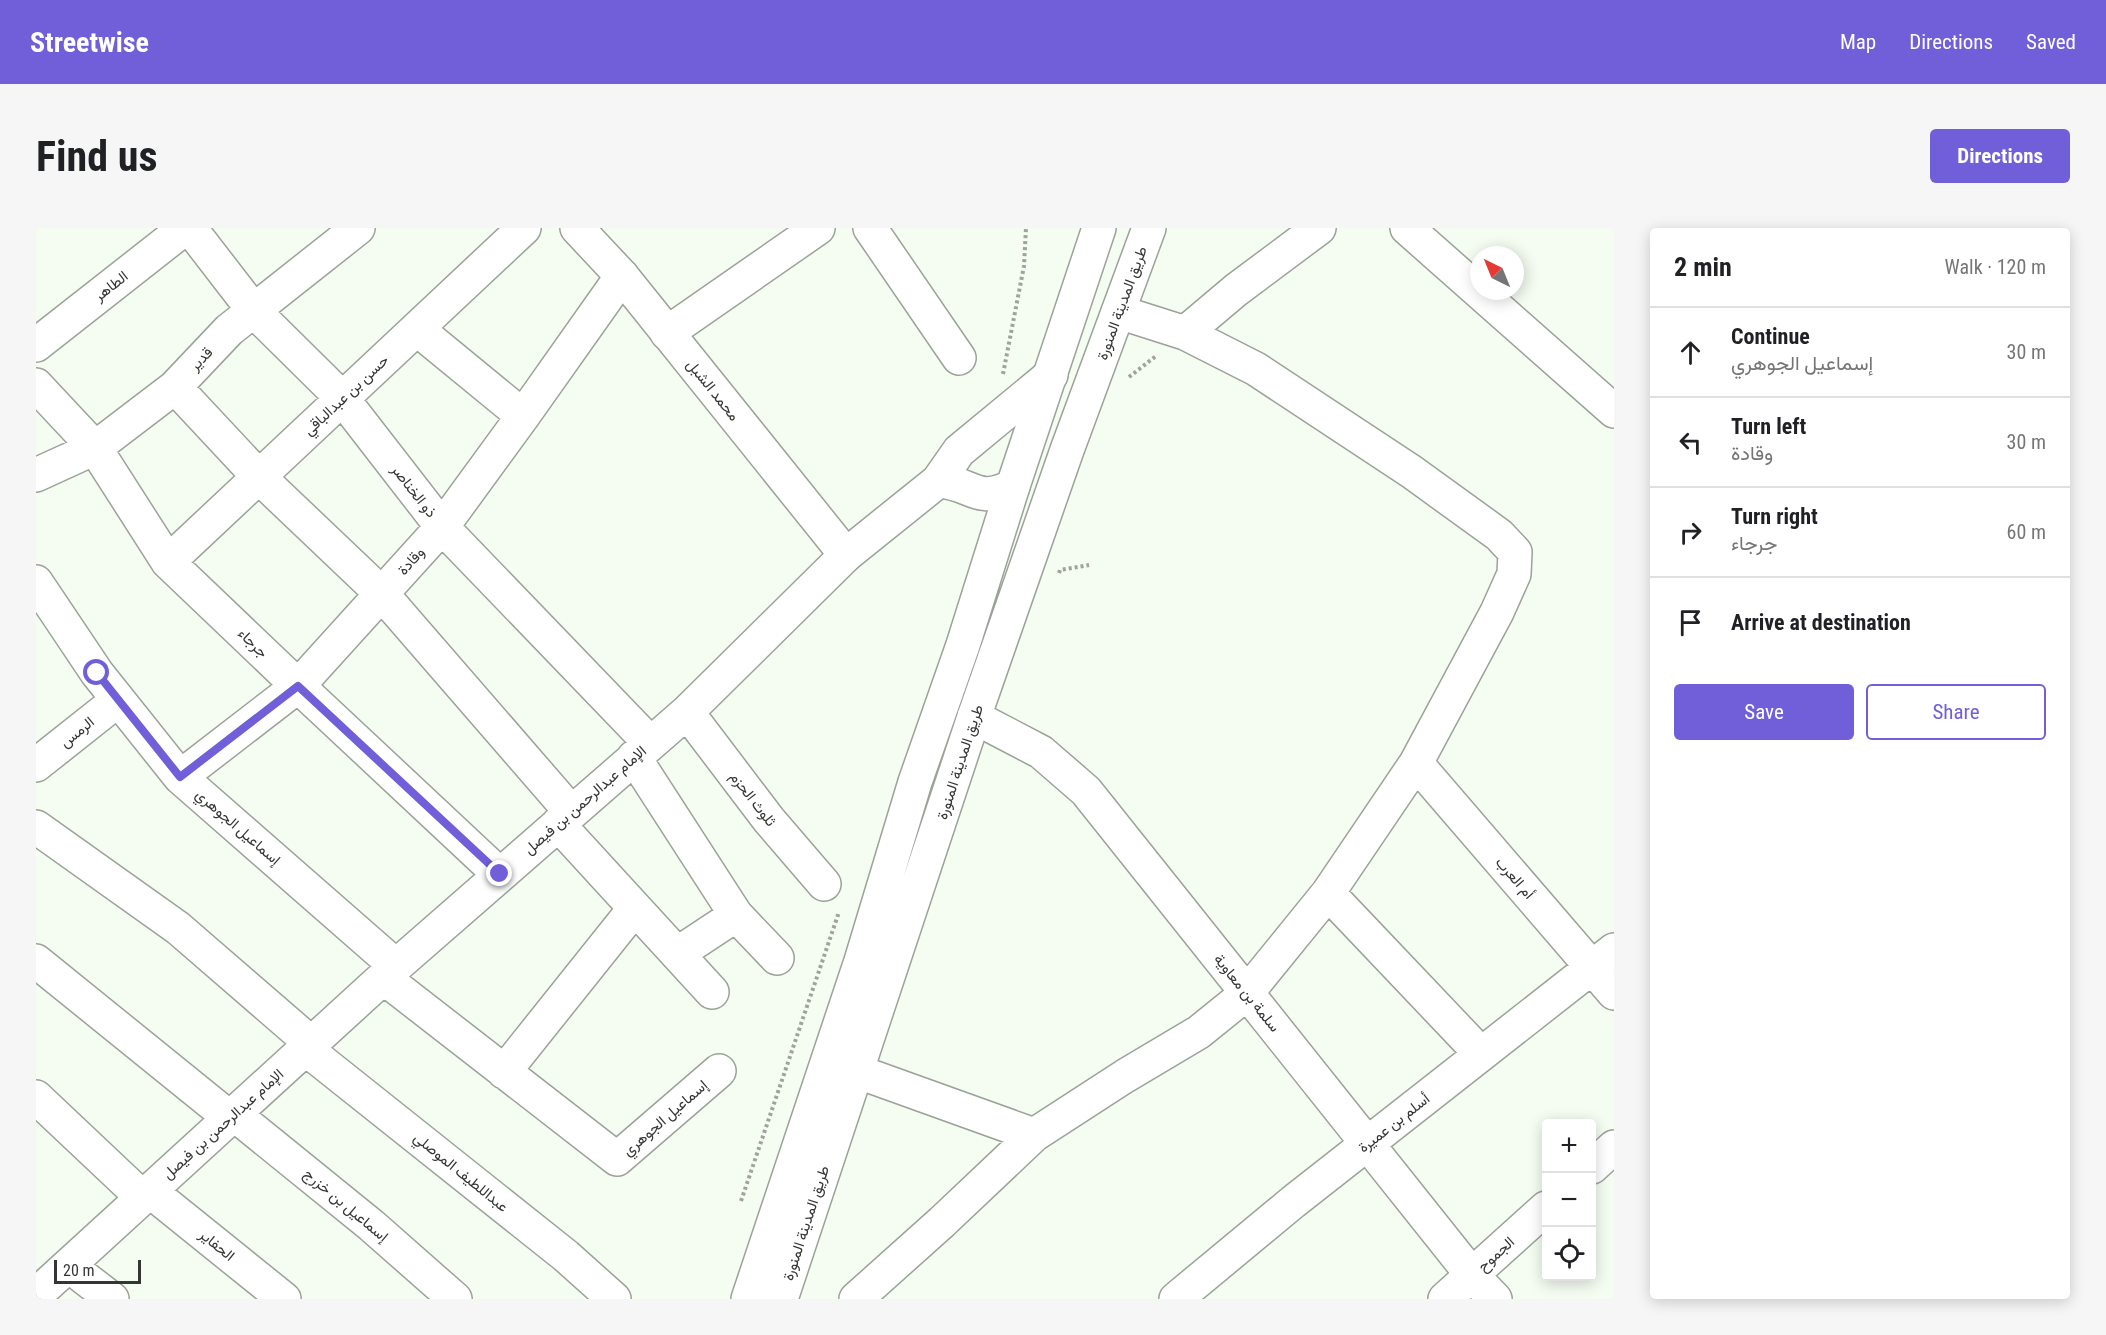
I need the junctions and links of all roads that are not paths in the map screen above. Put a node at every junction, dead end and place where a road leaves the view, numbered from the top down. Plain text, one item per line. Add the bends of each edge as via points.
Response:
1 (187, 228) edge
2 (358, 228) edge
3 (524, 228) edge
4 (576, 228) edge
5 (818, 228) edge
6 (870, 228) edge
7 (1099, 228) edge
8 (1149, 228) edge
9 (1319, 228) edge
10 (1407, 228) edge
11 (622, 276) junction
12 (254, 311) junction
13 (1119, 312) junction
14 (417, 329) junction
15 (668, 333) junction
16 (1185, 333) junction
17 (36, 345) edge
18 (959, 358) dead end
19 (1051, 375) junction
20 (36, 385) edge
21 (175, 387) junction
22 (342, 398) junction
23 (1614, 411) edge
24 (523, 417) junction
25 (95, 448) junction
26 (36, 475) edge
27 (259, 477) junction
28 (938, 481) junction
29 (1013, 486) junction
30 (442, 527) junction
31 (846, 555) junction
32 (168, 562) junction
33 (36, 582) edge
34 (382, 594) junction
35 (298, 686) junction
36 (118, 700) junction
37 (687, 712) junction
38 (974, 717) junction
39 (642, 750) junction
40 (1416, 763) junction
41 (36, 765) edge
42 (180, 777) junction
43 (565, 818) junction
44 (36, 827) edge
45 (500, 874) junction
46 (824, 884) dead end
47 (1328, 893) junction
48 (636, 908) junction
49 (736, 915) junction
50 (875, 916) junction
51 (901, 941) junction
52 (677, 954) junction
53 (777, 958) dead end
54 (1603, 959) edge
55 (36, 962) edge
56 (390, 972) junction
57 (712, 992) dead end
58 (1614, 993) edge
59 (1246, 994) junction
60 (309, 1046) junction
61 (1481, 1054) junction
62 (719, 1071) dead end
63 (856, 1071) junction
64 (504, 1072) junction
65 (36, 1097) edge
66 (232, 1116) junction
67 (1034, 1135) junction
68 (1368, 1143) junction
69 (1614, 1147) edge
70 (1596, 1163) edge
71 (146, 1194) junction
72 (1542, 1212) edge
73 (48, 1275) edge
74 (1472, 1275) junction
75 (112, 1299) edge
76 (284, 1299) edge
77 (455, 1299) edge
78 (614, 1299) edge
79 (748, 1299) edge
80 (781, 1299) edge
81 (856, 1299) edge
82 (1176, 1299) edge
83 (1445, 1299) edge
84 (1495, 1299) edge

1 - 12 street, ذو الخناصر
1 - 17 street, الطاهر
2 - 12 street, قدير
3 - 14 street, حسن بن عبدالباقي
4 - 11 street, محمد الشبل
5 - 15 street
6 - 18 street
7 - 19 street, طريق المدينة المنورة
8 - 13 street, طريق المدينة المنورة
9 - 16 street
10 - 23 street
11 - 15 street, محمد الشبل
11 - 24 street, وقادة
12 - 21 street, قدير via 229,330
12 - 22 street, ذو الخناصر
13 - 16 street
13 - 38 street, طريق المدينة المنورة
14 - 22 street, حسن بن عبدالباقي
14 - 24 street
15 - 31 street, محمد الشبل
16 - 40 street via 1256,369 1412,472 1499,535 1515,552 1514,574 1497,612
19 - 28 street, الإمام عبدالرحمن بن فيصل via 959,451
19 - 29 street, طريق المدينة المنورة
20 - 25 street, جرجاء
21 - 25 street, قدير
21 - 27 street
22 - 27 street, حسن بن عبدالباقي
22 - 30 street, ذو الخناصر
24 - 30 street, وقادة
25 - 26 street, قدير
25 - 32 street, جرجاء
27 - 32 street, حسن بن عبدالباقي
27 - 34 street
28 - 29 street via 953,482 982,495 997,494
28 - 31 street, الإمام عبدالرحمن بن فيصل
29 - 50 street, طريق المدينة المنورة
30 - 34 street, وقادة
30 - 39 street, ذو الخناصر
31 - 37 street, الإمام عبدالرحمن بن فيصل
32 - 35 street, جرجاء
33 - 36 street, إسماعيل الجوهري
34 - 35 street, وقادة
34 - 43 street
35 - 42 street, وقادة
35 - 45 street, جرجاء
36 - 41 street, الرمس
36 - 42 street, إسماعيل الجوهري
37 - 39 street, الإمام عبدالرحمن بن فيصل
37 - 46 street, ثلوث الحزم via 769,820
38 - 51 street, طريق المدينة المنورة
38 - 59 street, سلمة بن معاوية via 1041,752 1086,791
39 - 43 street, الإمام عبدالرحمن بن فيصل
39 - 49 street, ذو الخناصر
40 - 47 street
40 - 54 street, أم العرب
42 - 56 street, إسماعيل الجوهري
43 - 45 street, الإمام عبدالرحمن بن فيصل
43 - 48 street
44 - 60 street, عبداللطيف الموصلي via 178,928
45 - 56 street, الإمام عبدالرحمن بن فيصل
47 - 59 street
47 - 61 street
48 - 52 street
48 - 64 street
49 - 52 street
49 - 53 street, ذو الخناصر
50 - 51 street
50 - 79 street, طريق المدينة المنورة
51 - 63 street, طريق المدينة المنورة
52 - 57 street
54 - 58 street, أم العرب
54 - 61 street, أسلم بن عميرة
55 - 66 street, إسماعيل بن خزرج
56 - 60 street, الإمام عبدالرحمن بن فيصل
56 - 64 street, إسماعيل الجوهري
59 - 67 street via 1199,1032
59 - 68 street, سلمة بن معاوية
60 - 66 street, الإمام عبدالرحمن بن فيصل
60 - 78 street, عبداللطيف الموصلي
61 - 68 street, أسلم بن عميرة
62 - 64 street, إسماعيل الجوهري via 617,1159
63 - 67 street
63 - 80 street, طريق المدينة المنورة
65 - 71 street, الحفاير
66 - 71 street, الإمام عبدالرحمن بن فيصل
66 - 77 street, إسماعيل بن خزرج via 371,1225
67 - 81 street
68 - 74 street, سلمة بن معاوية
68 - 82 street, أسلم بن عميرة
69 - 70 street
71 - 73 street, الإمام عبدالرحمن بن فيصل
71 - 76 street, الحفاير
72 - 74 street, الجموح
73 - 75 street
74 - 83 street, الجموح
74 - 84 street, سلمة بن معاوية

